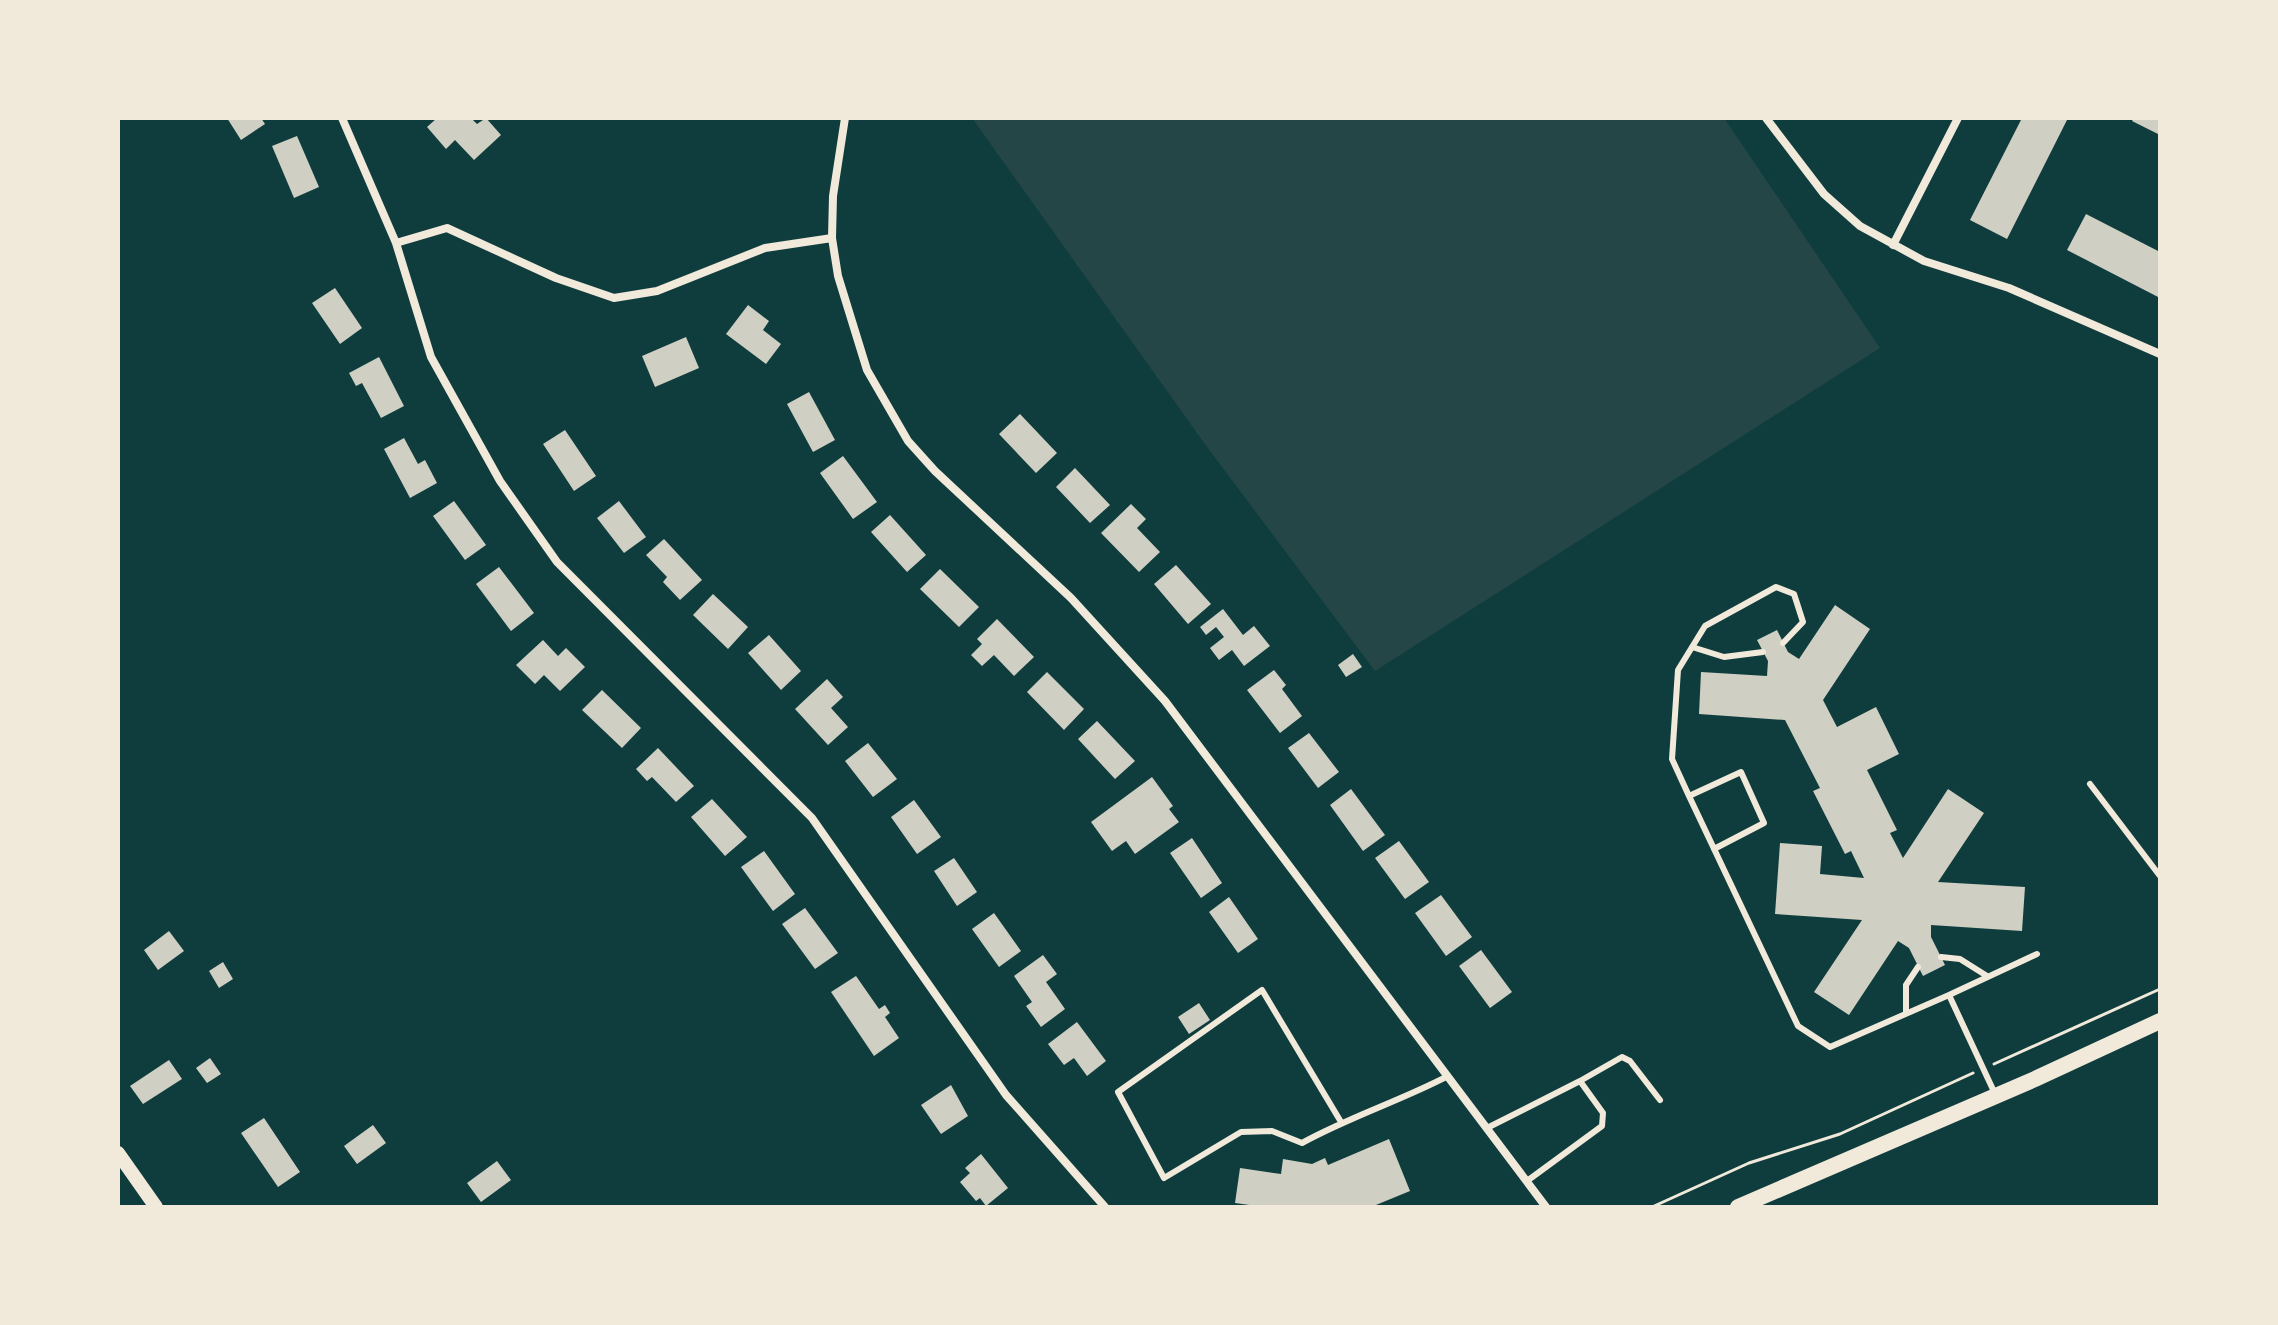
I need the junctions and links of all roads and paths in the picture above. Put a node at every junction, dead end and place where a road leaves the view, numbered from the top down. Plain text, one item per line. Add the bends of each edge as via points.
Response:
1 (342, 118) edge
2 (845, 118) edge
3 (1766, 118) edge
4 (1958, 118) edge
5 (832, 238) junction
6 (396, 243) junction
7 (1893, 245) junction
8 (2160, 354) edge
9 (1783, 643) dead end
10 (1692, 647) junction
11 (1763, 652) dead end
12 (2090, 784) dead end
13 (1689, 796) junction
14 (1714, 849) junction
15 (2160, 876) edge
16 (2037, 954) dead end
17 (1941, 957) dead end
18 (1918, 967) dead end
19 (1987, 976) junction
20 (2160, 989) edge
21 (1949, 995) junction
22 (1906, 1012) junction
23 (2160, 1021) edge
24 (1983, 1068) junction
25 (1448, 1076) junction
26 (1580, 1081) junction
27 (1996, 1096) junction
28 (1660, 1100) dead end
29 (1341, 1122) junction
30 (1487, 1128) junction
31 (118, 1153) edge
32 (1527, 1181) junction
33 (156, 1207) edge
34 (1105, 1207) edge
35 (1546, 1207) edge
36 (1652, 1207) edge
37 (1738, 1207) edge

1 - 6 street
2 - 5 street
3 - 7 street via 1824,194 1860,226
4 - 7 street
5 - 6 street via 765,248 657,291 614,298 447,228
5 - 25 street via 853,333 873,382 908,441 1071,598 1165,701
6 - 34 street via 431,357 500,481 557,562 812,818 1006,1095
7 - 8 street via 1924,261 2044,302
9 - 10 lane via 1803,622 1794,594 1776,587 1705,626
10 - 11 lane via 1724,657
10 - 13 lane via 1678,670 1672,759
12 - 15 lane
13 - 14 lane
13 - 14 lane via 1741,772 1764,823
14 - 22 lane via 1798,1026 1830,1047
16 - 19 lane
17 - 19 lane via 1960,959
18 - 22 lane via 1906,985
19 - 21 lane
20 - 24 path
21 - 22 lane
21 - 24 lane
23 - 27 main road
24 - 27 lane
24 - 36 path via 1840,1134 1749,1163
25 - 29 lane via 1400,1101
25 - 30 street
26 - 28 lane via 1622,1057
26 - 30 lane
26 - 32 lane via 1603,1113 1602,1126
27 - 37 main road
29 - 29 lane via 1262,990 1118,1092 1164,1178 1241,1132 1272,1131 1302,1143
30 - 32 street
31 - 33 street
32 - 35 street

